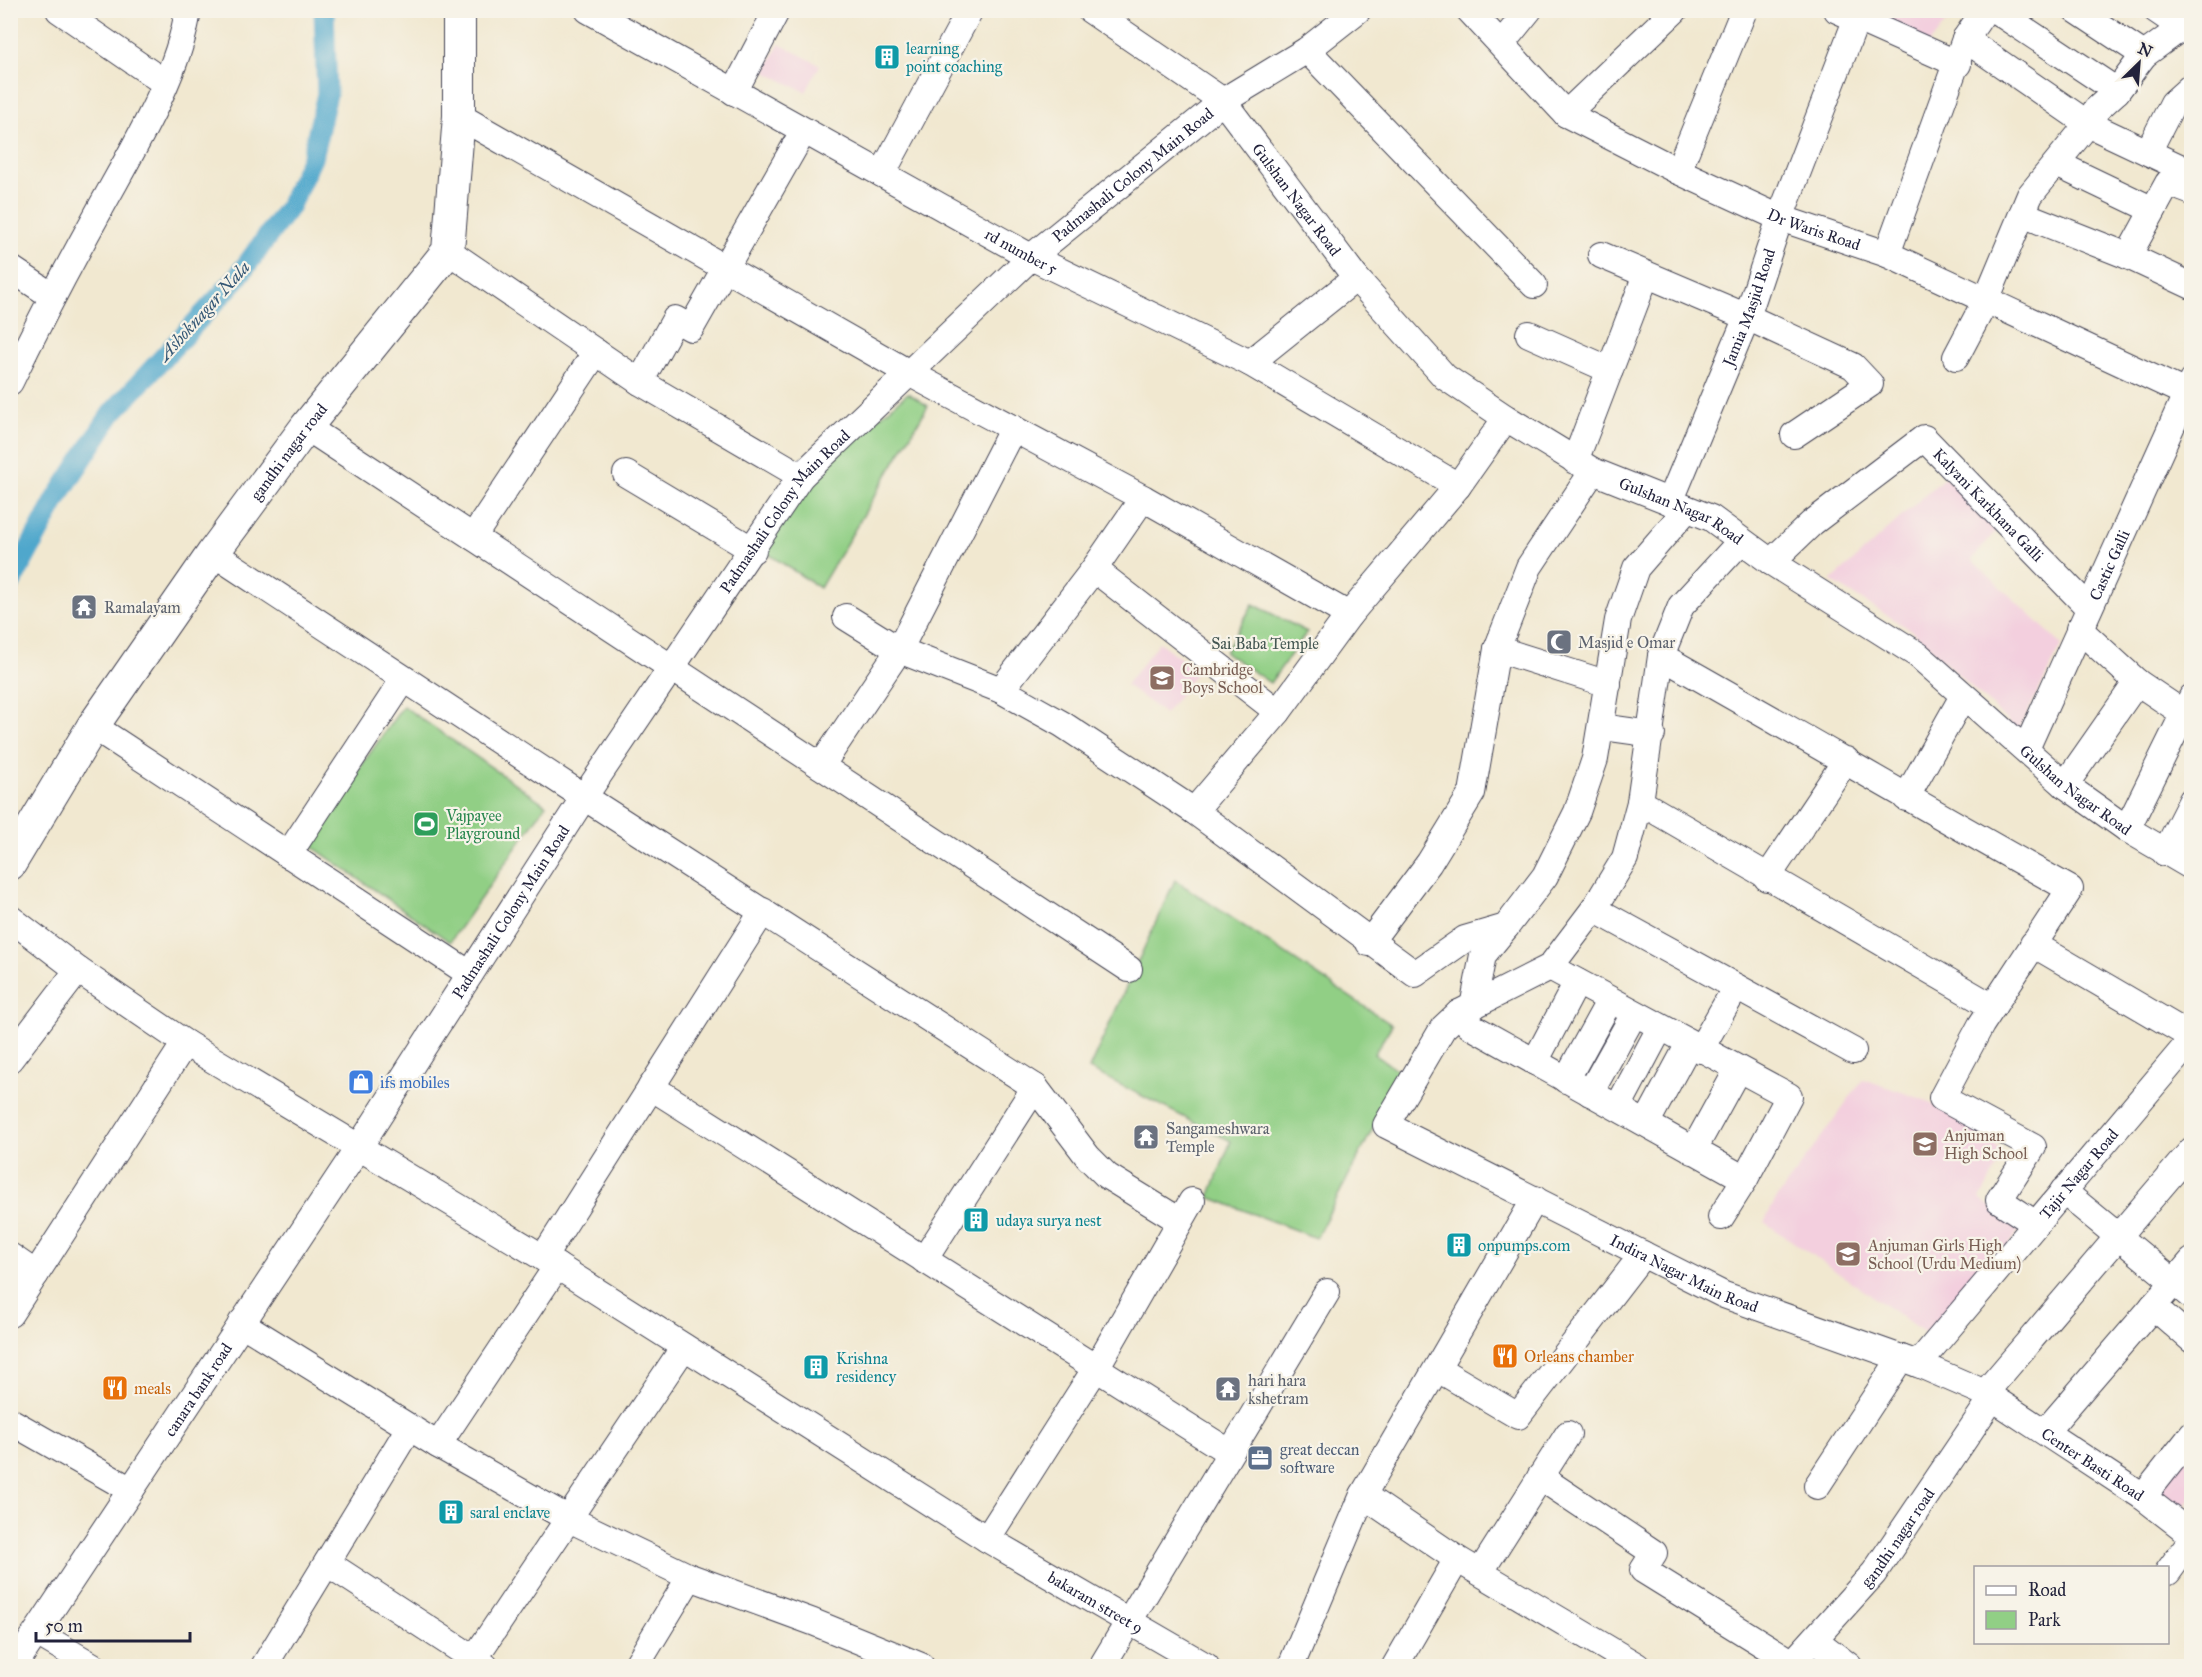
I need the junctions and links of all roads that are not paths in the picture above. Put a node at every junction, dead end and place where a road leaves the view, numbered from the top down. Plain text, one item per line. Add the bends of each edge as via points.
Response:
1 (59, 10) edge
2 (188, 10) edge
3 (459, 10) edge
4 (588, 10) edge
5 (777, 10) edge
6 (970, 10) edge
7 (1090, 10) edge
8 (1358, 10) edge
9 (1469, 10) edge
10 (1529, 10) edge
11 (1675, 10) edge
12 (1744, 10) edge
13 (1985, 10) edge
14 (1995, 10) edge
15 (2076, 10) edge
16 (2156, 10) edge
17 (1851, 13) edge
18 (2186, 23) edge
19 (1965, 39) junction
20 (1502, 43) junction
21 (1307, 50) junction
22 (2144, 55) junction
23 (1958, 64) junction
24 (165, 83) junction
25 (2192, 86) edge
26 (2117, 91) junction
27 (734, 92) junction
28 (1223, 101) junction
29 (1566, 114) junction
30 (459, 116) junction
31 (2088, 124) junction
32 (803, 132) junction
33 (2148, 152) junction
34 (2057, 164) junction
35 (1678, 171) junction
36 (2192, 172) edge
37 (882, 174) junction
38 (2192, 192) edge
39 (2154, 210) junction
40 (2022, 214) junction
41 (1780, 218) junction
42 (448, 251) junction
43 (1887, 254) junction
44 (1601, 255) dead end
45 (2128, 256) junction
46 (1031, 257) junction
47 (10, 268) edge
48 (727, 269) junction
49 (1646, 275) junction
50 (1356, 278) junction
51 (1533, 285) dead end
52 (2192, 286) edge
53 (52, 296) junction
54 (1986, 300) junction
55 (1747, 316) junction
56 (1529, 334) dead end
57 (597, 352) junction
58 (1956, 357) dead end
59 (1250, 363) junction
60 (1610, 370) junction
61 (909, 373) junction
62 (10, 382) edge
63 (640, 382) junction
64 (2190, 390) edge
65 (1506, 418) junction
66 (306, 427) junction
67 (1013, 428) junction
68 (1794, 435) dead end
69 (1584, 466) junction
70 (626, 474) dead end
71 (801, 476) junction
72 (1458, 486) junction
73 (1143, 498) junction
74 (1679, 506) junction
75 (473, 537) junction
76 (1741, 541) junction
77 (753, 550) junction
78 (213, 553) junction
79 (1771, 562) junction
80 (1094, 569) junction
81 (1349, 615) junction
82 (846, 617) dead end
83 (2084, 619) junction
84 (1497, 649) junction
85 (899, 650) junction
86 (1661, 656) junction
87 (670, 667) junction
88 (404, 679) junction
89 (2137, 682) junction
90 (1608, 684) junction
91 (1001, 690) junction
92 (1962, 696) junction
93 (2187, 705) edge
94 (1278, 712) junction
95 (93, 726) junction
96 (1602, 727) junction
97 (1652, 734) junction
98 (2026, 749) junction
99 (1846, 760) junction
100 (821, 766) junction
101 (2065, 784) junction
102 (584, 797) junction
103 (1906, 798) junction
104 (2192, 800) edge
105 (1640, 802) junction
106 (1194, 811) junction
107 (2127, 829) junction
108 (2165, 853) junction
109 (288, 855) junction
110 (10, 864) edge
111 (2192, 867) edge
112 (1767, 878) junction
113 (1594, 909) junction
114 (763, 911) junction
115 (12, 917) edge
116 (1506, 927) junction
117 (1369, 943) junction
118 (2033, 944) junction
119 (1550, 967) junction
120 (1129, 969) dead end
121 (78, 970) junction
122 (470, 974) junction
123 (1577, 982) junction
124 (1736, 987) junction
125 (1610, 1000) junction
126 (1993, 1007) junction
127 (1466, 1010) junction
128 (1634, 1014) junction
129 (1660, 1028) junction
130 (185, 1043) junction
131 (1694, 1047) junction
132 (1853, 1051) dead end
133 (2188, 1052) edge
134 (10, 1059) edge
135 (1535, 1062) junction
136 (1738, 1070) junction
137 (1566, 1080) junction
138 (1035, 1087) junction
139 (651, 1088) junction
140 (1590, 1093) junction
141 (1618, 1107) junction
142 (1647, 1122) junction
143 (359, 1146) junction
144 (2192, 1150) edge
145 (1694, 1151) junction
146 (1745, 1179) junction
147 (2063, 1191) junction
148 (1535, 1199) junction
149 (1721, 1217) dead end
150 (2034, 1223) junction
151 (2117, 1237) junction
152 (1643, 1254) junction
153 (10, 1256) edge
154 (924, 1260) junction
155 (2192, 1260) edge
156 (550, 1262) junction
157 (36, 1274) junction
158 (2182, 1290) edge
159 (1327, 1292) dead end
160 (2153, 1306) junction
161 (10, 1314) edge
162 (241, 1323) junction
163 (2192, 1340) edge
164 (684, 1347) junction
165 (1909, 1361) junction
166 (1096, 1368) junction
167 (1438, 1369) junction
168 (1989, 1395) junction
169 (10, 1421) edge
170 (409, 1428) junction
171 (2045, 1432) junction
172 (1568, 1434) dead end
173 (2192, 1435) edge
174 (438, 1445) junction
175 (1229, 1452) junction
176 (1540, 1477) junction
177 (1817, 1486) dead end
178 (131, 1490) junction
179 (1363, 1495) junction
180 (2142, 1497) junction
181 (569, 1519) junction
182 (2188, 1528) edge
183 (987, 1539) junction
184 (1457, 1559) junction
185 (327, 1563) junction
186 (2169, 1570) edge
187 (1481, 1571) junction
188 (690, 1577) junction
189 (1126, 1622) junction
190 (37, 1633) junction
191 (1815, 1640) junction
192 (479, 1663) edge
193 (1628, 1664) edge
194 (1791, 1665) edge
195 (14, 1666) edge
196 (93, 1666) edge
197 (264, 1666) edge
198 (636, 1666) edge
199 (921, 1666) edge
200 (1102, 1666) edge
201 (1206, 1666) edge
202 (1292, 1666) edge
203 (1395, 1666) edge
204 (1849, 1666) edge

1 - 24 street
2 - 24 street
3 - 30 main road
4 - 27 street, rd number 5
5 - 27 street
6 - 37 street
7 - 28 street, Gulshan Nagar Road
8 - 21 street, Padmashali Colony Main Road
9 - 20 street, Dr Waris Road
10 - 20 street
11 - 29 street
12 - 35 street
13 - 19 street
14 - 26 street
15 - 22 street
16 - 18 street
17 - 23 street
17 - 41 street, Jamia Masjid Road
18 - 22 street
19 - 23 street
19 - 31 street
20 - 29 street, Dr Waris Road
21 - 28 street, Padmashali Colony Main Road
21 - 51 street
22 - 26 street
23 - 43 street
24 - 53 street
25 - 33 street via 2173,103
26 - 31 street via 2096,110
27 - 32 street, rd number 5
28 - 46 street, Padmashali Colony Main Road
28 - 50 street, Gulshan Nagar Road
29 - 35 street, Dr Waris Road
30 - 42 main road
30 - 48 street
31 - 33 street
31 - 34 street
32 - 37 street, rd number 5
32 - 48 street
33 - 36 street
34 - 39 street
34 - 40 street via 2031,195
35 - 41 street, Dr Waris Road
37 - 46 street, rd number 5
38 - 39 street via 2168,183
39 - 45 street
40 - 45 street
40 - 54 street
41 - 43 street, Dr Waris Road
41 - 55 street, Jamia Masjid Road
42 - 57 street
42 - 66 main road, gandhi nagar road
43 - 54 street, Dr Waris Road
44 - 49 street
45 - 52 street
46 - 59 street, rd number 5
46 - 61 street, Padmashali Colony Main Road
47 - 53 street
48 - 61 street
48 - 63 street via 692,328 675,319
49 - 55 street
49 - 60 street
50 - 59 street
50 - 65 street, Gulshan Nagar Road via 1445,377
53 - 62 street
54 - 58 street
54 - 64 street, Dr Waris Road
55 - 68 street via 1853,366 1870,384
55 - 74 street, Jamia Masjid Road
56 - 60 street
57 - 63 street
57 - 75 street
59 - 72 street, rd number 5
60 - 69 street
61 - 67 street
61 - 71 street, Padmashali Colony Main Road
63 - 71 street
64 - 83 street, Castic Galli
65 - 69 street, Gulshan Nagar Road
65 - 72 street
66 - 75 street
66 - 78 main road, gandhi nagar road
67 - 73 street
67 - 85 street
69 - 74 street, Gulshan Nagar Road
69 - 84 street via 1529,567
70 - 77 street
71 - 77 street, Padmashali Colony Main Road
72 - 81 street
73 - 80 street
73 - 81 street
74 - 76 street, Gulshan Nagar Road via 1711,518
74 - 90 street, Jamia Masjid Road via 1636,568 1617,620
75 - 87 street
76 - 79 street, Gulshan Nagar Road
76 - 86 street via 1681,606
77 - 87 street, Padmashali Colony Main Road
78 - 88 street
78 - 95 main road, gandhi nagar road
79 - 83 street, Kalyani Karkhana Galli via 1812,523 1924,438
79 - 92 street, Gulshan Nagar Road via 1918,655
80 - 91 street
80 - 94 street
81 - 94 street
82 - 85 street
83 - 89 street
83 - 98 street, Castic Galli
84 - 90 street
84 - 117 street via 1472,793 1429,863
85 - 91 street
85 - 100 street
86 - 97 street
86 - 99 street
87 - 100 street
87 - 102 street, Padmashali Colony Main Road
88 - 102 street
88 - 109 street
89 - 93 street
89 - 101 street
90 - 96 street, Jamia Masjid Road
91 - 106 street via 1062,724
92 - 98 street, Gulshan Nagar Road
92 - 103 street
93 - 107 street
94 - 106 street
95 - 109 street
95 - 110 main road, gandhi nagar road
96 - 97 street
96 - 116 street, Jamia Masjid Road via 1577,812 1545,876
97 - 105 street
98 - 101 street, Gulshan Nagar Road
99 - 103 street
99 - 112 street
100 - 120 street
101 - 107 street, Gulshan Nagar Road
102 - 114 street
102 - 122 street, Padmashali Colony Main Road
103 - 118 street via 2070,889
104 - 108 street
105 - 112 street
105 - 113 street via 1625,858
106 - 117 street
107 - 108 street, Gulshan Nagar Road
108 - 111 street, Gulshan Nagar Road
109 - 122 street
112 - 126 street
113 - 119 street
113 - 124 street
114 - 138 street
114 - 139 street
115 - 121 street, bakaram street 9
116 - 117 street via 1465,939 1415,974
116 - 127 street, Jamia Masjid Road via 1484,955
118 - 126 street
118 - 133 street
119 - 123 street
119 - 127 street
121 - 130 street, bakaram street 9
121 - 134 street
122 - 143 street, Padmashali Colony Main Road
123 - 125 street
123 - 135 street
124 - 131 street
124 - 132 street
125 - 128 street
125 - 137 street
126 - 150 street via 1942,1098 2033,1147 1999,1200
127 - 135 street via 1469,1025
127 - 148 street, Indira Nagar Main Road via 1443,1028 1386,1125
128 - 129 street
128 - 140 street
129 - 131 street
129 - 141 street
130 - 143 street, bakaram street 9
130 - 157 street
131 - 136 street
131 - 142 street
133 - 147 street, Tajir Nagar Road
135 - 137 street
136 - 145 street
136 - 146 street via 1789,1096
137 - 140 street
138 - 154 street
138 - 166 street via 1081,1149 1107,1176 1186,1211
139 - 154 street
139 - 156 street
140 - 141 street
141 - 142 street
142 - 145 street
143 - 156 street, bakaram street 9
143 - 162 street, canara bank road
144 - 151 street, gandhi nagar road
145 - 146 street
146 - 149 street
147 - 150 street, Tajir Nagar Road
147 - 151 street
148 - 152 street, Indira Nagar Main Road
148 - 167 street
150 - 165 street, Tajir Nagar Road
151 - 158 street
151 - 168 street, gandhi nagar road
152 - 165 street, Indira Nagar Main Road via 1724,1295
152 - 167 street via 1518,1416
153 - 157 street
154 - 166 street
155 - 158 street
156 - 164 street, bakaram street 9
156 - 174 street
157 - 161 street
158 - 160 street
159 - 175 street
160 - 163 street
160 - 171 street
162 - 170 street
162 - 178 street, canara bank road
164 - 181 street
164 - 183 street, bakaram street 9
165 - 168 street, Indira Nagar Main Road
165 - 177 street, Tajir Nagar Road
166 - 175 street
166 - 183 street
167 - 179 street
168 - 171 street, Center Basti Road
168 - 191 street, gandhi nagar road via 1874,1573
169 - 178 street
170 - 174 street
170 - 185 street
171 - 180 street, Center Basti Road
172 - 176 street
173 - 180 street
174 - 181 street
175 - 189 street
176 - 187 street
176 - 194 street via 1654,1553 1643,1570
178 - 190 street, canara bank road
179 - 184 street
179 - 202 street
180 - 182 street, Center Basti Road
181 - 188 street
181 - 192 street
182 - 186 street
183 - 189 street, bakaram street 9
184 - 187 street
184 - 203 street
185 - 192 street
185 - 197 street
187 - 193 street
188 - 198 street
188 - 199 street
189 - 200 street
189 - 201 street, bakaram street 9
190 - 195 street, canara bank road
190 - 196 street
191 - 194 street, gandhi nagar road
191 - 204 street

